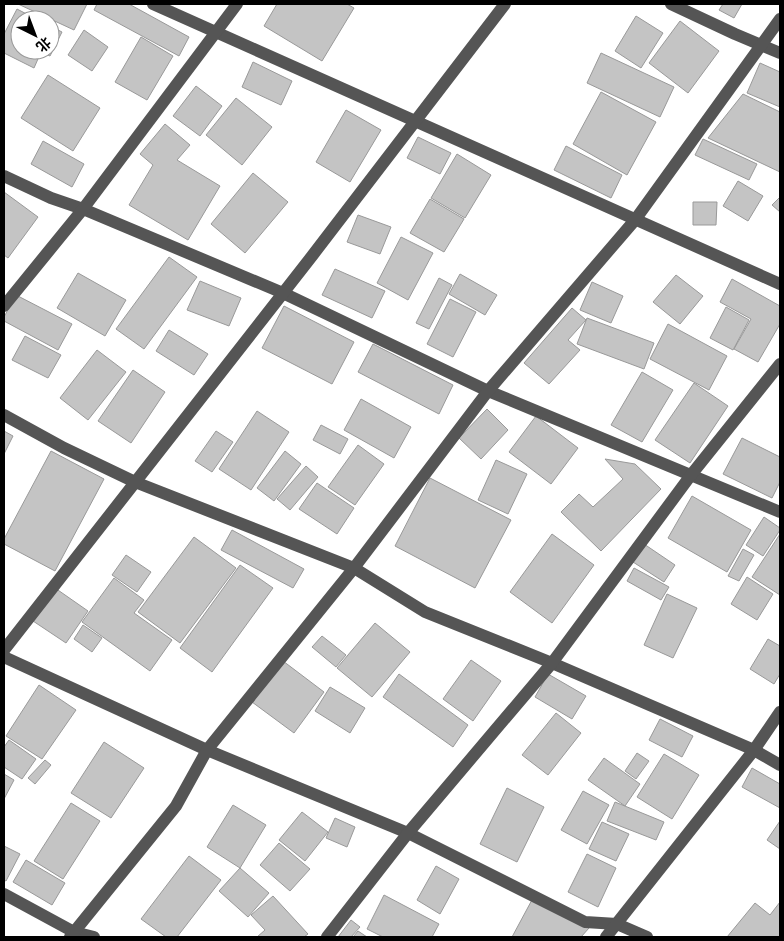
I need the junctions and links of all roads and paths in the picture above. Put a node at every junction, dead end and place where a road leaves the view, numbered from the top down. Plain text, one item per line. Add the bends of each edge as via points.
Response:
1 (153, 4) edge
2 (237, 4) edge
3 (505, 4) edge
4 (672, 4) edge
5 (780, 19) edge
6 (216, 32) junction
7 (762, 46) junction
8 (780, 53) edge
9 (416, 120) junction
10 (4, 176) edge
11 (83, 209) junction
12 (635, 220) junction
13 (780, 284) edge
14 (283, 292) junction
15 (4, 306) edge
16 (780, 364) edge
17 (488, 392) junction
18 (4, 415) edge
19 (691, 475) junction
20 (135, 482) junction
21 (780, 512) edge
22 (354, 568) junction
23 (4, 650) edge
24 (4, 657) edge
25 (552, 663) junction
26 (780, 712) edge
27 (207, 750) junction
28 (754, 750) junction
29 (780, 765) edge
30 (408, 833) junction
31 (4, 894) edge
32 (617, 924) junction
33 (72, 935) edge
34 (94, 937) edge
35 (327, 937) edge
36 (606, 937) edge
37 (647, 937) edge

1 - 6 street
2 - 6 street
3 - 9 street
4 - 7 street
5 - 7 street
6 - 9 street
6 - 11 street
7 - 8 street
7 - 12 street
9 - 12 street
9 - 14 street
10 - 11 street
11 - 14 street
11 - 15 street
12 - 13 street
12 - 17 street
14 - 17 street
14 - 20 street
16 - 19 street
17 - 19 street
17 - 22 street
18 - 20 street
19 - 21 street
19 - 25 street
20 - 22 street
20 - 23 street
22 - 25 street via 425,612
22 - 27 street
24 - 27 street
25 - 28 street
25 - 30 street
26 - 28 street
27 - 30 street
27 - 33 street via 176,806
28 - 29 street
28 - 32 street
30 - 32 street via 585,922
30 - 35 street
31 - 33 street
32 - 36 street
32 - 37 street
33 - 34 street

